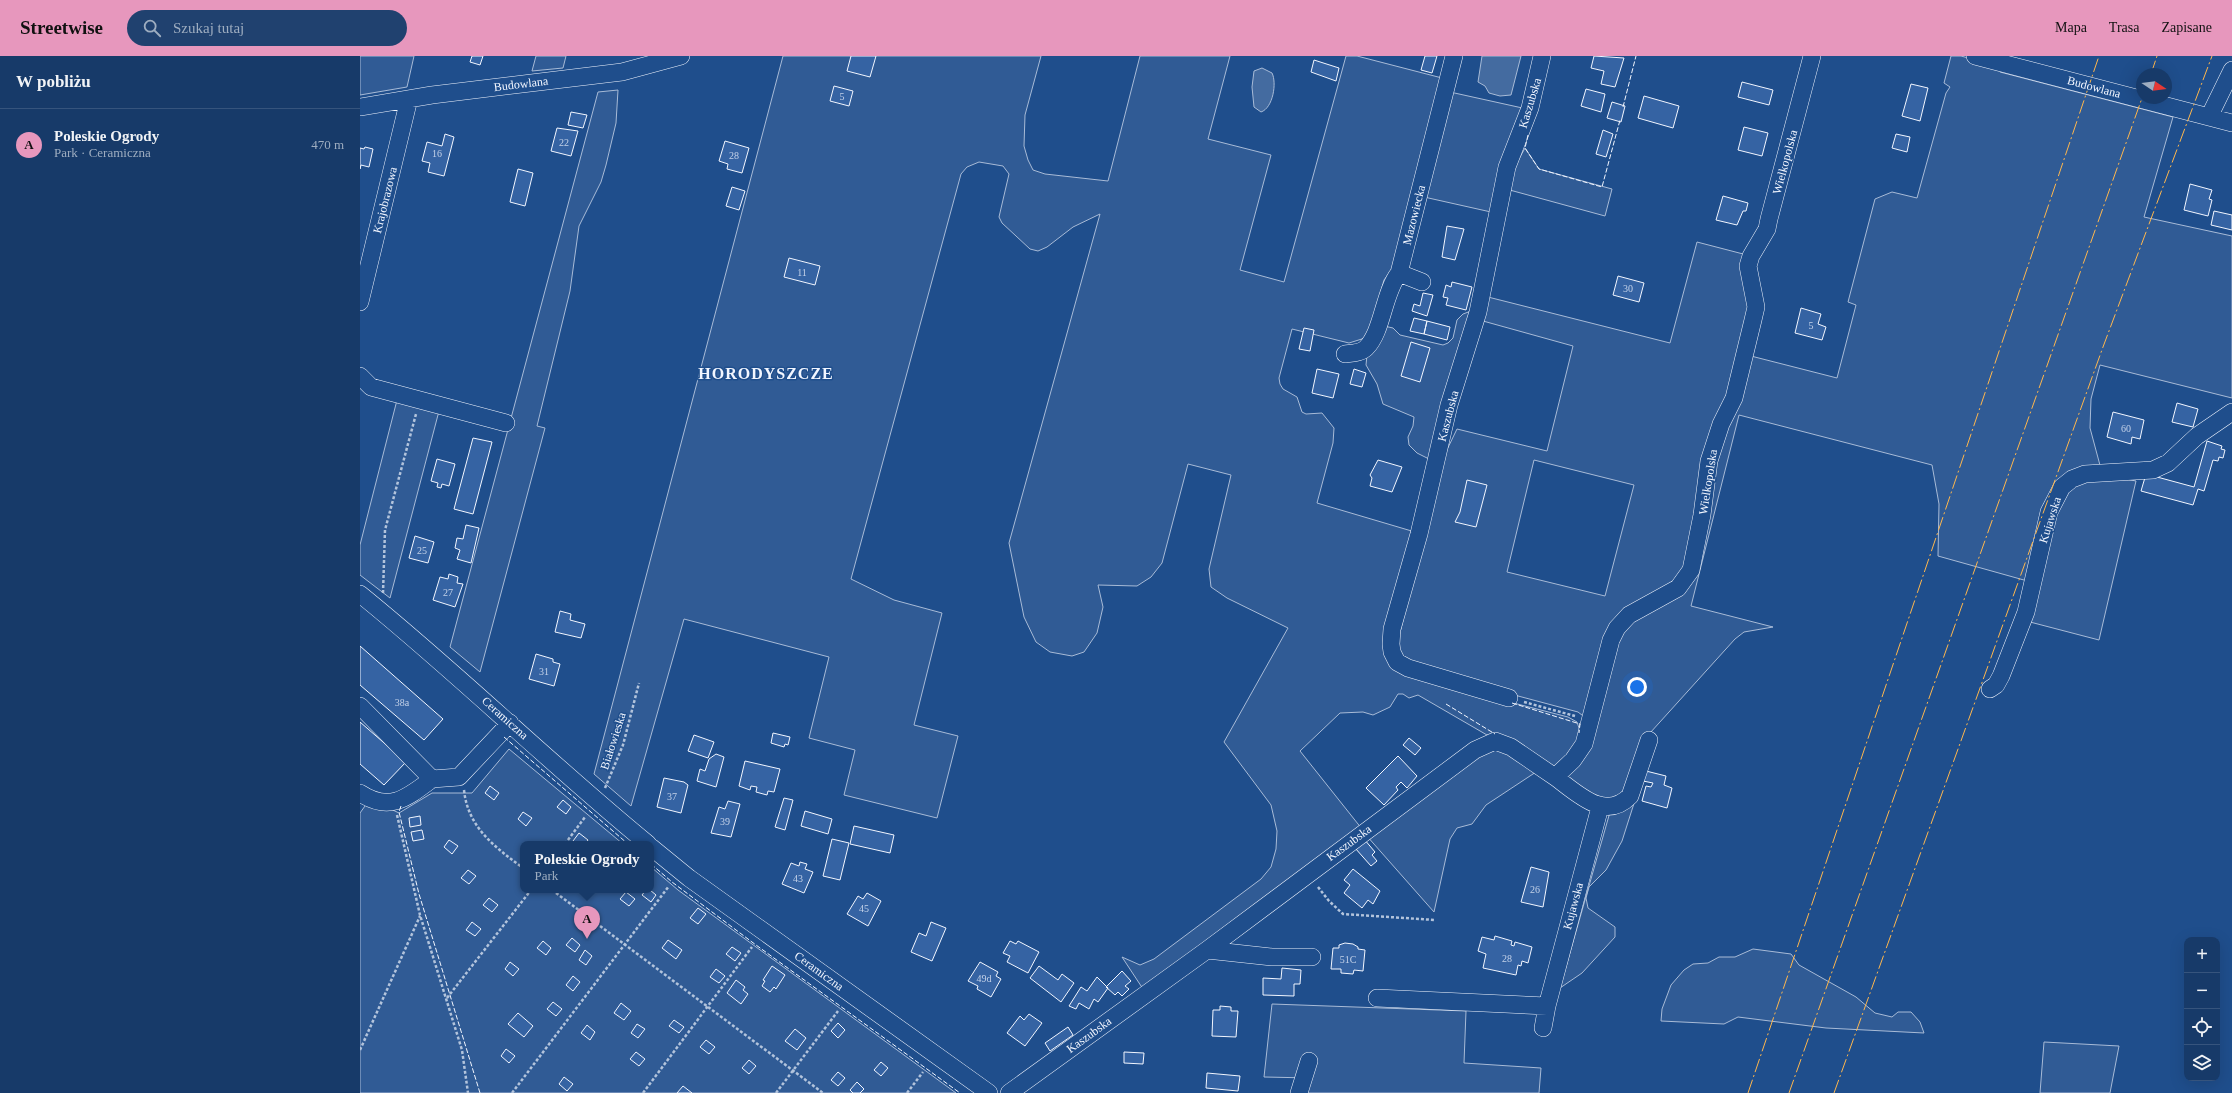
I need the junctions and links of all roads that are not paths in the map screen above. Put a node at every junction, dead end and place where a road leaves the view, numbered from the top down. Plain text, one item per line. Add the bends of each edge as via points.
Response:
1 (681, 56) edge
2 (1454, 56) edge
3 (1542, 56) edge
4 (1812, 56) edge
5 (1975, 56) edge
6 (2232, 70) edge
7 (409, 99) junction
8 (360, 107) edge
9 (2209, 117) junction
10 (2232, 123) edge
11 (1399, 273) junction
12 (1422, 282) dead end
13 (360, 302) edge
14 (1345, 354) dead end
15 (360, 376) edge
16 (2232, 412) edge
17 (506, 423) dead end
18 (361, 598) edge
19 (1990, 689) dead end
20 (1509, 698) road end
21 (360, 706) edge
22 (510, 723) junction
23 (1648, 740) dead end
24 (1555, 777) junction
25 (432, 779) junction
26 (360, 793) edge
27 (1600, 807) junction
28 (644, 841) edge
29 (654, 849) edge
30 (1207, 950) junction
31 (1312, 957) dead end
32 (1377, 998) dead end
33 (1546, 1006) junction
34 (1543, 1028) dead end
35 (1309, 1061) dead end
36 (989, 1093) edge
37 (1009, 1093) edge
38 (1299, 1093) edge

1 - 7 street, Budowlana via 622,72
2 - 11 street, Mazowiecka
3 - 20 street, Kaszubska via 1530,108 1508,167 1478,312 1447,412 1419,534 1396,613 1391,644 1397,662 1408,668
4 - 24 street, Wielkopolska via 1770,219 1748,266 1756,307 1734,398 1721,424 1709,461 1691,570 1678,588 1636,610 1617,628 1611,640 1584,744 1574,760
5 - 9 street, Budowlana
6 - 9 street
7 - 8 street, Budowlana
7 - 13 street, Krajobrazowa
9 - 10 street
11 - 12 street
11 - 14 street, Mazowiecka via 1390,284 1375,333 1366,348 1356,353
15 - 17 street via 371,387
16 - 19 street, Kujawska via 2197,436 2168,463 2153,470 2085,474 2062,486 2049,512 2026,612 2001,676
18 - 22 street, Ceramiczna via 379,609
21 - 25 street
22 - 25 street via 459,777
22 - 28 street, Ceramiczna via 593,799
23 - 27 street via 1630,796 1614,806
24 - 27 street
24 - 30 street, Kaszubska via 1510,747 1495,741 1475,750
25 - 26 street via 404,800 393,802 370,799
27 - 33 street, Kujawska
29 - 36 street, Ceramiczna via 689,878
30 - 31 street via 1272,957
30 - 37 street, Kaszubska
32 - 33 street
33 - 34 street, Kujawska
35 - 38 street

